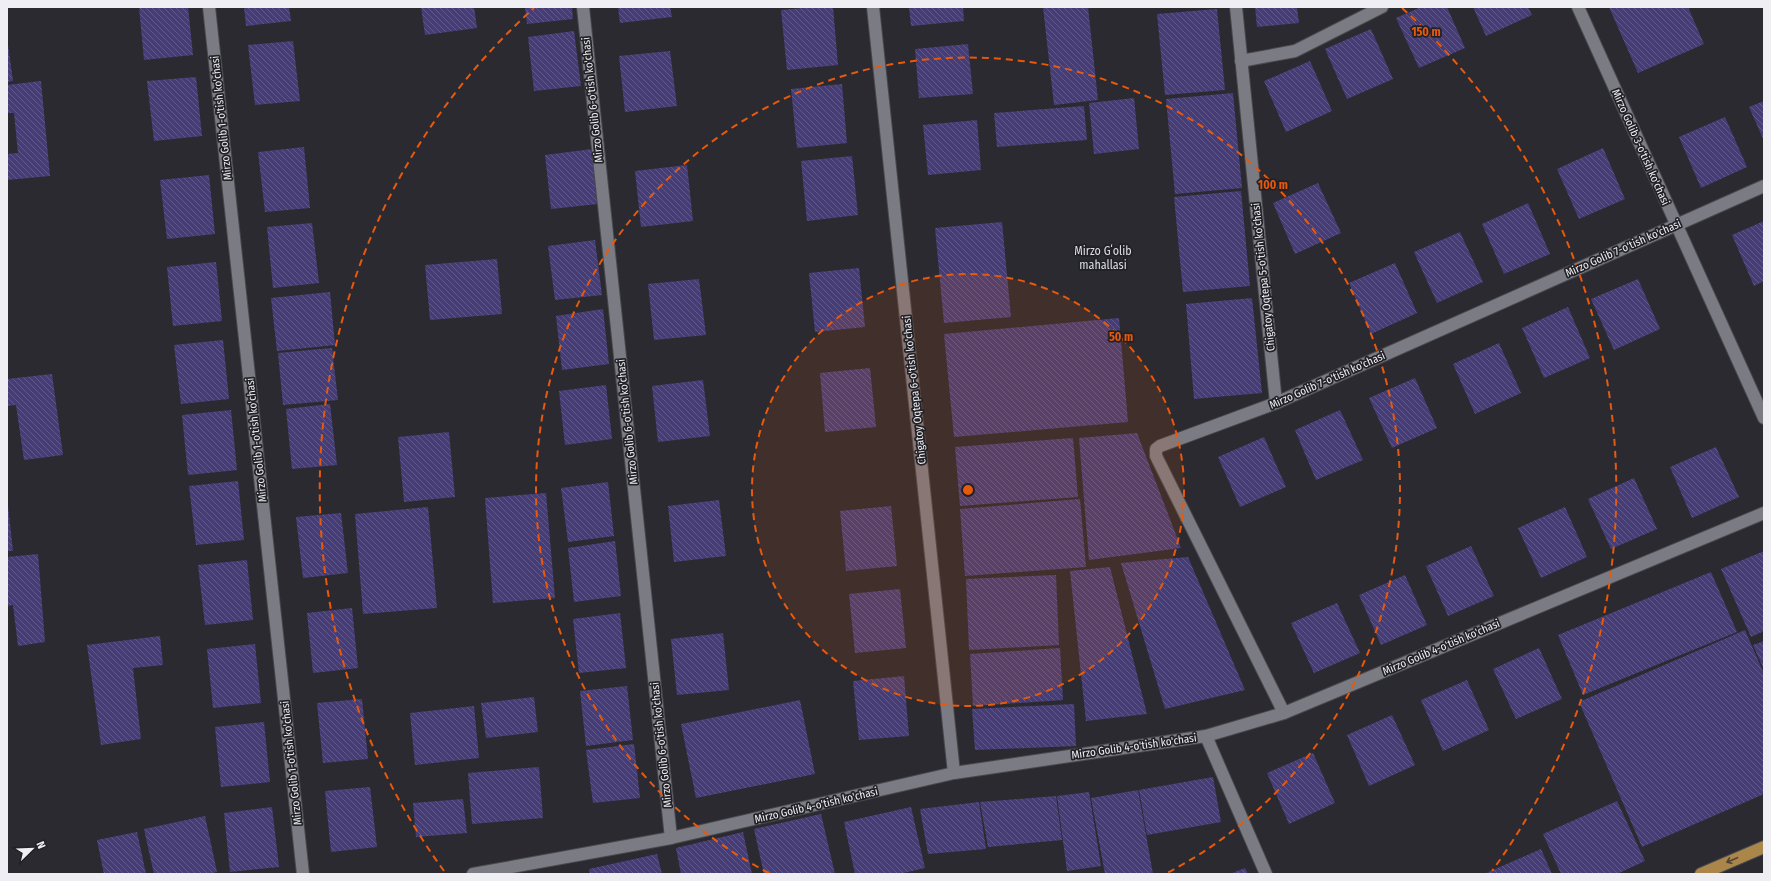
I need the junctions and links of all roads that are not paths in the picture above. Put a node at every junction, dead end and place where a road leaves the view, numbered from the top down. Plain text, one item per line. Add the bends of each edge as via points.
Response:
1 (209, 7) edge
2 (583, 7) edge
3 (873, 7) edge
4 (1236, 7) edge
5 (1382, 7) edge
6 (1578, 7) edge
7 (1241, 61) junction
8 (1764, 186) edge
9 (1676, 224) junction
10 (1276, 403) junction
11 (1764, 418) edge
12 (1764, 513) edge
13 (1284, 712) junction
14 (1206, 736) junction
15 (954, 773) junction
16 (671, 838) junction
17 (1764, 847) edge
18 (303, 874) edge
19 (473, 874) edge
20 (1266, 874) edge
21 (1701, 874) edge

1 - 18 street, Mirzo Golib 1-o'tish ko'chasi
2 - 16 street, Mirzo Golib 6-o'tish ko'chasi
3 - 15 street, Chigatoy Oqtepa 6-o'tish ko'chasi
4 - 7 street, Chigatoy Oqtepa 5-o'tish ko'chasi
5 - 7 street via 1295,51
6 - 9 street, Mirzo Golib 3-o'tish ko'chasi
7 - 10 street, Chigatoy Oqtepa 5-o'tish ko'chasi
8 - 9 street, Mirzo Golib 7-o'tish ko'chasi
9 - 10 street, Mirzo Golib 7-o'tish ko'chasi
9 - 11 street, Mirzo Golib 3-o'tish ko'chasi
10 - 13 street, Mirzo Golib 7-o'tish ko'chasi via 1160,446 1156,449 1156,456
12 - 13 street, Mirzo Golib 4-o'tish ko'chasi
13 - 14 street, Mirzo Golib 4-o'tish ko'chasi
14 - 15 street, Mirzo Golib 4-o'tish ko'chasi
14 - 20 street
15 - 16 street, Mirzo Golib 4-o'tish ko'chasi
16 - 19 street, Mirzo Golib 4-o'tish ko'chasi
17 -> 21 main road

